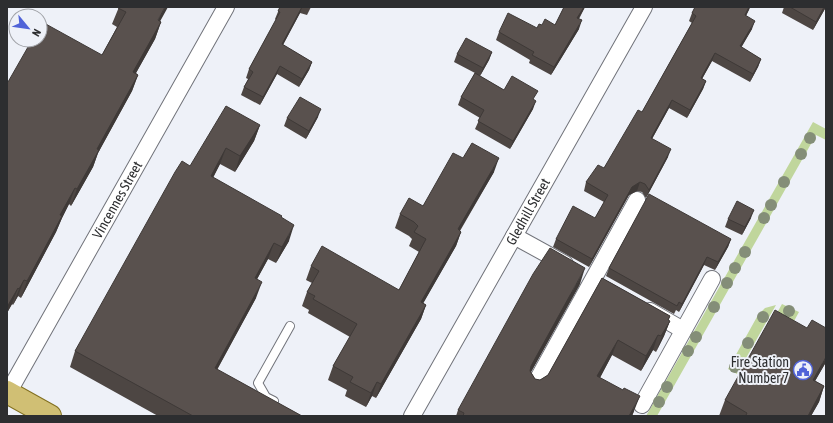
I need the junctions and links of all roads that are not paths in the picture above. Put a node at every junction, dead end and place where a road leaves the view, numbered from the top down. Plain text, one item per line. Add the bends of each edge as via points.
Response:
1 (226, 7) edge
2 (644, 7) edge
3 (637, 200) dead end
4 (514, 236) junction
5 (712, 279) dead end
6 (593, 280) junction
7 (607, 287) edge
8 (635, 303) edge
9 (290, 326) dead end
10 (683, 330) junction
11 (534, 386) edge
12 (8, 393) edge
13 (280, 405) edge
14 (642, 405) dead end
15 (50, 416) edge
16 (412, 416) edge

1 - 12 street, Vincennes Street
2 - 4 street, Gledhill Street
3 - 6 street
4 - 6 street
4 - 16 street, Gledhill Street
5 - 10 street
6 - 7 street
6 - 11 street
8 - 10 street
9 - 13 lane via 258,383 266,397
10 - 14 street
12 - 15 main road

